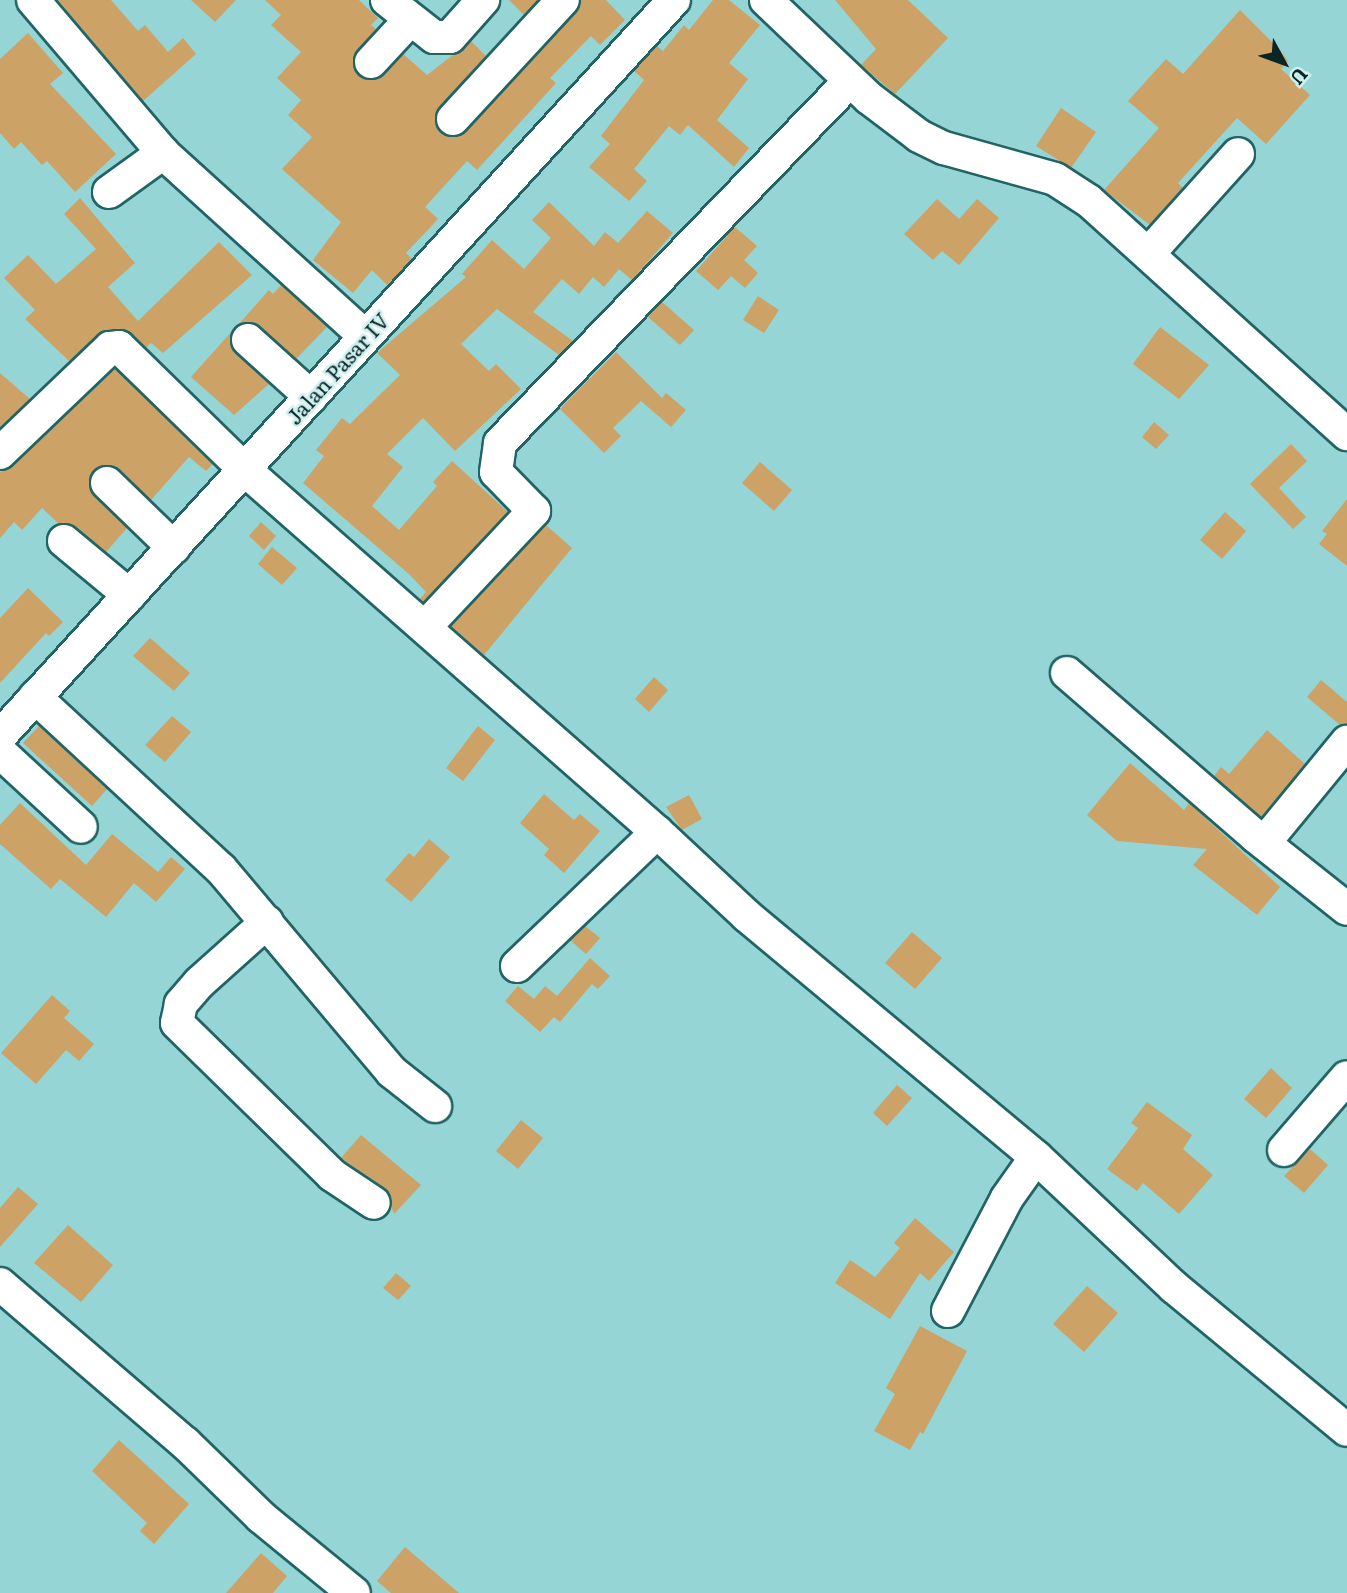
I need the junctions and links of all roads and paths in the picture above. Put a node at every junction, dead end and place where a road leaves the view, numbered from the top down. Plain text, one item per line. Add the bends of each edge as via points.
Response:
1 (33, 0) edge
2 (483, 0) edge
3 (563, 0) edge
4 (674, 0) edge
5 (766, 0) edge
6 (398, 10) edge
7 (371, 62) dead end
8 (850, 80) junction
9 (453, 119) dead end
10 (163, 153) junction
11 (1238, 154) dead end
12 (109, 192) dead end
13 (1149, 253) junction
14 (365, 336) junction
15 (248, 340) dead end
16 (311, 397) junction
17 (1347, 434) edge
18 (0, 453) edge
19 (245, 470) junction
20 (107, 483) dead end
21 (64, 541) dead end
22 (174, 548) junction
23 (129, 595) junction
24 (426, 626) junction
25 (1067, 673) dead end
26 (34, 697) junction
27 (0, 736) edge
28 (1347, 742) edge
29 (0, 752) edge
30 (81, 827) dead end
31 (657, 832) junction
32 (1264, 843) junction
33 (1347, 909) edge
34 (267, 922) junction
35 (517, 966) dead end
36 (1347, 1077) edge
37 (435, 1105) dead end
38 (1284, 1150) dead end
39 (1036, 1157) junction
40 (374, 1203) dead end
41 (0, 1284) edge
42 (948, 1311) dead end
43 (1347, 1430) edge
44 (354, 1593) edge

1 - 10 street
2 - 6 street via 450,37 434,37
3 - 9 street
4 - 14 street, Jalan Pasar IV
5 - 8 street
6 - 7 street
8 - 13 street via 897,121 944,148 1055,179
8 - 24 street via 500,443 496,472 534,511
10 - 12 street
10 - 14 street
11 - 13 street
13 - 17 street
14 - 16 street, Jalan Pasar IV
15 - 16 street
16 - 19 street, Jalan Pasar IV
18 - 19 street via 114,345
19 - 22 street, Jalan Pasar IV
19 - 24 street
20 - 22 street
21 - 23 street
22 - 23 street, Jalan Pasar IV
23 - 26 street, Jalan Pasar IV
24 - 31 street
25 - 32 street
26 - 27 street, Jalan Pasar IV
26 - 34 street via 220,869
28 - 32 street
29 - 30 street
31 - 35 street
31 - 39 street via 747,916
32 - 33 street
34 - 37 street via 392,1072
34 - 40 street via 199,983 181,1004 177,1023 332,1175
36 - 38 street
39 - 42 street via 1007,1198
39 - 43 street via 1174,1287
41 - 44 street via 185,1443 261,1517

